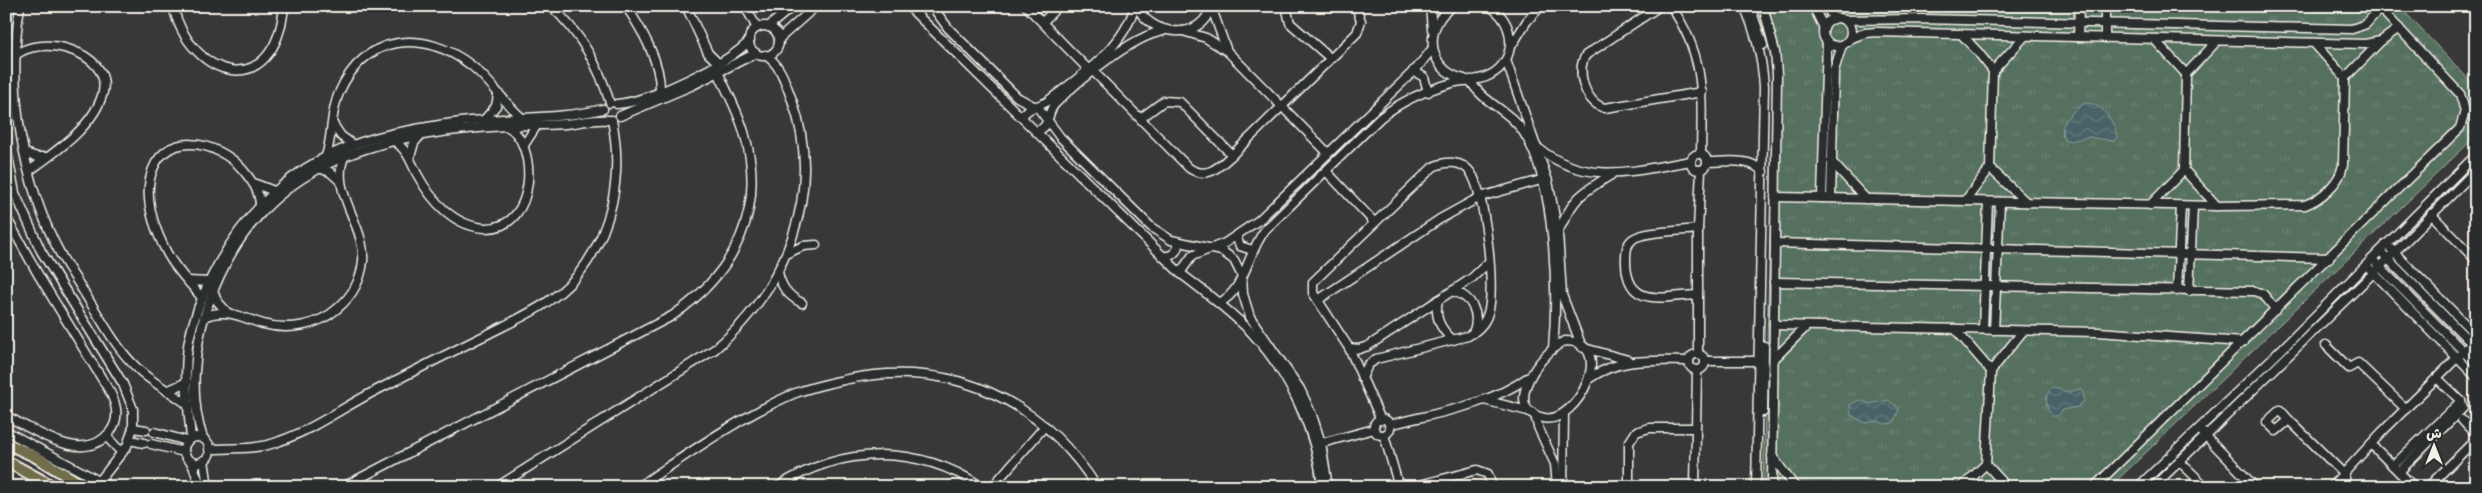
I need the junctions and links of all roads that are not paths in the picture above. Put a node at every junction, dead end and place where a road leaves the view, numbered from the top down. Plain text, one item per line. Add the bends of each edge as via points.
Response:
1 (20, 6) edge
2 (173, 6) edge
3 (284, 6) edge
4 (551, 6) edge
5 (626, 6) edge
6 (686, 6) edge
7 (745, 6) edge
8 (793, 6) edge
9 (816, 6) edge
10 (908, 6) edge
11 (932, 6) edge
12 (1026, 6) edge
13 (1058, 6) edge
14 (1136, 6) edge
15 (1211, 6) edge
16 (1286, 6) edge
17 (1356, 6) edge
18 (1430, 6) edge
19 (1453, 6) edge
20 (1489, 6) edge
21 (1541, 6) edge
22 (1660, 6) edge
23 (1671, 6) edge
24 (1744, 6) edge
25 (1750, 6) edge
26 (1763, 6) edge
27 (1813, 6) edge
28 (1826, 6) edge
29 (2079, 6) edge
30 (2105, 6) edge
31 (2379, 7) edge
32 (1834, 19) junction
33 (1904, 19) junction
34 (1921, 19) junction
35 (1844, 20) junction
36 (1043, 22) junction
37 (2078, 23) junction
38 (2104, 24) junction
39 (768, 27) junction
40 (2259, 27) junction
41 (2274, 27) junction
42 (757, 28) junction
43 (1824, 28) junction
44 (2398, 28) junction
45 (1163, 30) junction
46 (1183, 30) junction
47 (16, 31) junction
48 (1432, 33) junction
49 (1905, 33) junction
50 (1921, 33) junction
51 (1961, 34) junction
52 (2025, 36) junction
53 (2078, 38) junction
54 (2105, 38) junction
55 (779, 39) junction
56 (1849, 39) junction
57 (750, 40) junction
58 (2154, 40) junction
59 (1827, 41) junction
60 (2217, 41) junction
61 (2380, 41) junction
62 (2260, 42) junction
63 (2274, 42) junction
64 (2314, 43) junction
65 (1842, 45) junction
66 (31, 46) junction
67 (1433, 48) junction
68 (1510, 50) junction
69 (1227, 51) junction
70 (708, 53) junction
71 (756, 53) junction
72 (15, 56) junction
73 (765, 56) junction
74 (1330, 58) junction
75 (1506, 60) junction
76 (718, 63) junction
77 (707, 69) junction
78 (1091, 70) junction
79 (658, 71) junction
80 (1413, 71) junction
81 (1993, 71) junction
82 (718, 72) junction
83 (2186, 74) junction
84 (2345, 78) junction
85 (1470, 80) junction
86 (692, 82) junction
87 (672, 87) junction
88 (660, 91) junction
89 (1428, 92) junction
90 (1702, 92) junction
91 (498, 95) junction
92 (613, 103) junction
93 (1036, 106) junction
94 (1281, 106) junction
95 (603, 109) junction
96 (1022, 117) junction
97 (522, 118) junction
98 (1141, 118) junction
99 (613, 119) junction
100 (484, 120) junction
101 (553, 121) junction
102 (1048, 122) junction
103 (333, 124) junction
104 (537, 125) junction
105 (506, 126) junction
106 (453, 127) junction
107 (1037, 131) junction
108 (420, 136) junction
109 (393, 140) junction
110 (369, 143) junction
111 (352, 144) junction
112 (524, 145) junction
113 (6, 146) edge
114 (1538, 148) junction
115 (1765, 151) junction
116 (25, 153) junction
117 (1328, 153) junction
118 (1701, 153) junction
119 (345, 155) junction
120 (1232, 155) junction
121 (2476, 155) edge
122 (326, 156) junction
123 (46, 157) junction
124 (410, 157) junction
125 (1691, 161) junction
126 (1831, 161) junction
127 (1708, 162) junction
128 (1749, 162) junction
129 (319, 168) junction
130 (1990, 168) junction
131 (8, 170) edge
132 (1701, 170) junction
133 (2184, 170) junction
134 (2476, 170) edge
135 (29, 171) junction
136 (1326, 171) junction
137 (1764, 172) junction
138 (1613, 174) junction
139 (298, 177) junction
140 (340, 180) junction
141 (1541, 180) junction
142 (253, 183) junction
143 (9, 184) edge
144 (274, 191) junction
145 (1480, 197) junction
146 (1776, 197) junction
147 (1822, 198) junction
148 (1831, 198) junction
149 (1866, 199) junction
150 (1965, 201) junction
151 (1988, 202) junction
152 (2000, 202) junction
153 (2026, 202) junction
154 (260, 204) junction
155 (2150, 205) junction
156 (2181, 206) junction
157 (2192, 206) junction
158 (2217, 206) junction
159 (2431, 214) junction
160 (6, 217) edge
161 (1374, 222) junction
162 (1698, 229) junction
163 (1558, 233) junction
164 (1236, 236) junction
165 (1178, 243) junction
166 (1775, 243) junction
167 (2386, 244) junction
168 (816, 245) dead end
169 (2476, 247) edge
170 (1210, 249) junction
171 (1987, 249) junction
172 (1997, 249) junction
173 (1252, 250) junction
174 (2379, 250) junction
175 (2395, 252) junction
176 (2469, 253) junction
177 (786, 254) junction
178 (2179, 254) junction
179 (2191, 254) junction
180 (1163, 256) junction
181 (225, 258) junction
182 (2329, 258) junction
183 (2388, 258) junction
184 (2476, 260) edge
185 (2368, 261) junction
186 (1489, 262) junction
187 (2377, 269) junction
188 (778, 272) junction
189 (1180, 272) junction
190 (1242, 276) junction
191 (188, 281) junction
192 (209, 282) junction
193 (1774, 282) junction
194 (1985, 286) junction
195 (1995, 287) junction
196 (213, 291) junction
197 (1452, 291) junction
198 (2177, 291) junction
199 (2189, 291) junction
200 (1696, 295) junction
201 (202, 298) junction
202 (1318, 300) junction
203 (1438, 300) junction
204 (802, 303) dead end
205 (1219, 303) junction
206 (1246, 306) junction
207 (2276, 310) junction
208 (227, 312) junction
209 (204, 317) junction
210 (1234, 317) junction
211 (1774, 325) junction
212 (1807, 326) junction
213 (1955, 328) junction
214 (1983, 329) junction
215 (1994, 330) junction
216 (2023, 331) junction
217 (1473, 333) junction
218 (2476, 335) edge
219 (1452, 340) junction
220 (2244, 342) junction
221 (2474, 343) edge
222 (2326, 345) dead end
223 (1349, 348) junction
224 (1583, 348) junction
225 (1553, 349) junction
226 (1698, 353) junction
227 (2460, 355) junction
228 (1774, 359) junction
229 (1705, 360) junction
230 (1632, 361) junction
231 (1689, 361) junction
232 (1761, 361) junction
233 (192, 364) junction
234 (2476, 364) edge
235 (1697, 370) junction
236 (1991, 371) junction
237 (1531, 376) junction
238 (2476, 377) edge
239 (1362, 378) junction
240 (1590, 378) junction
241 (2437, 378) junction
242 (187, 382) junction
243 (167, 391) junction
244 (1484, 400) junction
245 (2461, 401) junction
246 (188, 405) junction
247 (2406, 409) junction
248 (1533, 413) junction
249 (1564, 413) junction
250 (6, 416) edge
251 (1381, 420) junction
252 (2289, 420) dead end
253 (2462, 420) dead end
254 (1389, 425) junction
255 (1045, 426) junction
256 (133, 428) junction
257 (1695, 428) junction
258 (2199, 429) junction
259 (6, 430) edge
260 (1374, 430) junction
261 (1384, 435) junction
262 (106, 436) junction
263 (2206, 436) junction
264 (203, 438) junction
265 (130, 440) junction
266 (189, 440) junction
267 (6, 443) edge
268 (1318, 444) junction
269 (2371, 444) junction
270 (210, 449) junction
271 (184, 452) junction
272 (122, 453) junction
273 (1772, 456) junction
274 (6, 460) edge
275 (204, 460) junction
276 (191, 461) junction
277 (2179, 462) junction
278 (1986, 464) junction
279 (2393, 466) junction
280 (2399, 472) junction
281 (2344, 474) junction
282 (97, 484) edge
283 (994, 486) edge
284 (2203, 486) edge
285 (54, 487) edge
286 (85, 487) edge
287 (201, 487) edge
288 (208, 487) edge
289 (343, 487) edge
290 (497, 487) edge
291 (638, 487) edge
292 (777, 487) edge
293 (983, 487) edge
294 (1097, 487) edge
295 (1322, 487) edge
296 (1328, 487) edge
297 (1399, 487) edge
298 (1412, 487) edge
299 (1492, 487) edge
300 (1557, 487) edge
301 (1563, 487) edge
302 (1629, 487) edge
303 (1695, 487) edge
304 (1756, 487) edge
305 (1761, 487) edge
306 (1772, 487) edge
307 (1795, 487) edge
308 (1962, 487) edge
309 (2007, 487) edge
310 (2094, 487) edge
311 (2138, 487) edge
312 (2153, 487) edge
313 (2255, 487) edge
314 (2332, 487) edge
315 (2347, 487) edge
316 (2414, 487) edge
317 (2428, 487) edge

1 - 47 street
2 - 3 street via 190,41 212,62 233,71 255,67 272,52
4 - 92 street via 591,55
5 - 79 street
6 - 70 street
7 - 42 street
8 - 39 street
9 - 55 street
10 - 96 street
11 - 93 street via 948,28 1017,97
12 - 36 street
13 - 36 street
14 - 45 street via 1145,19
14 - 78 street via 1117,43
15 - 46 street via 1205,19
15 - 69 street
16 - 74 street via 1290,23
17 - 74 street via 1360,27
18 - 48 street
19 - 48 street via 1440,17
20 - 68 street via 1502,16 1508,26
21 - 68 street via 1527,21
22 - 90 street via 1586,55 1580,73 1592,98 1605,108
23 - 90 street via 1692,44
24 - 115 street via 1762,60
25 - 115 street via 1760,34 1768,75
26 - 146 street via 1777,74
27 - 43 street
28 - 32 street
29 - 37 street
30 - 38 street
31 - 41 street via 2366,24 2352,29
31 - 44 street
32 - 35 street
32 - 43 street
33 - 34 street
33 - 35 street
33 - 49 street
34 - 37 street
34 - 50 street
35 - 56 street via 1850,28
36 - 78 street
37 - 38 street
37 - 53 street
38 - 40 street
38 - 54 street
39 - 42 street
39 - 55 street
40 - 41 street
40 - 62 street
41 - 63 street
42 - 57 street
43 - 59 street
44 - 61 street
44 - 182 street via 2460,94 2465,111 2462,123 2445,145
45 - 46 street
45 - 78 street via 1146,35
46 - 69 street via 1206,38
47 - 66 street
47 - 72 street
48 - 67 street
49 - 50 street
49 - 56 street via 1869,33
50 - 51 street
51 - 52 street
51 - 81 street
52 - 53 street
52 - 81 street
53 - 54 street
54 - 58 street
55 - 73 street via 777,48
56 - 65 street
57 - 71 street
57 - 76 street
58 - 60 street
58 - 83 street
59 - 65 street via 1832,45
59 - 147 street
60 - 62 street
60 - 83 street
61 - 64 street via 2369,44
61 - 84 street
62 - 63 street
63 - 64 street
64 - 84 street
65 - 126 street via 1834,71
66 - 72 street
66 - 123 street via 56,47 88,56 104,81 100,100 84,127
67 - 80 street
67 - 85 street via 1445,70
68 - 75 street
69 - 94 street
70 - 76 street
70 - 77 street
71 - 73 street
71 - 82 street
72 - 116 street via 16,102
73 - 177 street via 775,63 784,78 801,142 801,196
74 - 94 street
75 - 85 street via 1489,76
75 - 114 street
76 - 77 street
77 - 86 street
78 - 93 street
78 - 98 street
78 - 102 street via 1054,105
79 - 87 street
79 - 88 street
80 - 89 street via 1424,77
80 - 117 street
81 - 130 street
82 - 86 street
82 - 289 street via 744,130 752,186 740,238 728,262 712,282 672,316
83 - 133 street
84 - 158 street via 2343,165 2335,182 2314,202 2305,205
85 - 89 street
85 - 141 street via 1479,94 1520,126 1532,149
86 - 87 street
86 - 99 street
87 - 88 street
88 - 92 street via 631,102
89 - 136 street via 1386,114
90 - 118 street
91 - 97 street
91 - 100 street via 496,106
91 - 103 street via 482,75 454,54 424,43 397,42 372,52 352,70 337,98
92 - 95 street
92 - 99 street via 620,108
93 - 96 street
93 - 102 street
94 - 117 street
94 - 120 street
95 - 99 street via 603,114
95 - 101 street
96 - 107 street
97 - 100 street
97 - 101 street
98 - 120 street via 1161,102 1177,100
98 - 120 street via 1189,168 1199,174 1211,172
99 - 101 street
99 - 270 street via 618,151 610,210 596,246 567,287 536,310 288,438 255,448
100 - 106 street
101 - 104 street
102 - 107 street
102 - 165 street via 1151,227
103 - 111 street
103 - 122 street
104 - 105 street
104 - 112 street
105 - 106 street
105 - 112 street
106 - 108 street
106 - 110 street via 410,130
107 - 180 street
108 - 109 street
108 - 124 street
109 - 110 street
109 - 124 street
110 - 111 street
110 - 119 street
111 - 122 street
112 - 124 street via 527,180 523,206 508,222 498,227 475,226 454,218 429,193
113 - 131 street
114 - 138 street via 1573,169
114 - 163 street via 1552,195
115 - 128 street
115 - 137 street
116 - 123 street
116 - 135 street
117 - 164 street via 1259,220
118 - 125 street via 1693,156
118 - 127 street
119 - 129 street
119 - 140 street
121 - 167 street
122 - 139 street
123 - 135 street
125 - 132 street via 1694,168
125 - 138 street
126 - 148 street
126 - 149 street
127 - 128 street
127 - 132 street
128 - 137 street
129 - 139 street
129 - 140 street
130 - 150 street
130 - 153 street
131 - 143 street
132 - 162 street
133 - 155 street
133 - 158 street
134 - 159 street
135 - 243 street via 58,249 115,342 135,367
136 - 161 street
136 - 173 street via 1270,225
137 - 232 street
138 - 163 street via 1577,198
139 - 144 street
139 - 181 street via 261,214
140 - 208 street via 363,245 360,273 346,300 321,319 296,326 270,326
141 - 145 street
141 - 225 street via 1552,242 1555,290
142 - 144 street
142 - 154 street
142 - 191 street via 232,159 204,145 184,144 158,161 150,180 154,222 167,252
143 - 256 street via 44,258 126,390 133,409
144 - 154 street
145 - 161 street via 1470,172 1458,164 1444,163 1433,167
145 - 186 street
145 - 202 street via 1440,219
146 - 147 street
146 - 166 street
147 - 148 street
148 - 149 street
149 - 150 street
150 - 151 street
151 - 152 street
151 - 171 street
152 - 153 street
152 - 172 street
153 - 155 street
154 - 181 street
155 - 156 street
156 - 157 street
156 - 178 street
157 - 158 street
157 - 179 street
159 - 175 street
159 - 176 street
160 - 262 street via 115,402 116,419
161 - 202 street via 1316,278 1312,288
162 - 200 street
162 - 200 street via 1638,236 1629,244 1626,255 1627,280 1637,293 1646,296
163 - 224 street via 1564,302
164 - 170 street
164 - 173 street via 1242,248
165 - 170 street
165 - 180 street via 1172,254
166 - 171 street
166 - 193 street
167 - 174 street
167 - 175 street
168 - 177 street via 797,248
169 - 176 street
170 - 189 street via 1192,256
170 - 190 street via 1231,256
171 - 172 street
171 - 194 street
172 - 178 street
172 - 195 street
173 - 190 street
174 - 183 street
174 - 185 street
175 - 183 street
175 - 218 street
176 - 184 street
177 - 188 street
178 - 179 street
178 - 198 street
179 - 182 street
179 - 199 street
180 - 189 street
181 - 192 street
181 - 196 street
182 - 207 street
183 - 187 street
183 - 221 street
185 - 187 street
185 - 258 street
186 - 197 street
186 - 217 street via 1490,308 1484,322
187 - 227 street
187 - 263 street
188 - 204 street via 783,288
188 - 290 street via 755,309 715,349
189 - 205 street
190 - 205 street via 1234,293
190 - 206 street
191 - 192 street
191 - 201 street
192 - 201 street
193 - 194 street
193 - 211 street
194 - 195 street
194 - 214 street
195 - 198 street
195 - 215 street
196 - 208 street
196 - 209 street
197 - 203 street
197 - 217 street via 1464,296 1473,307 1476,320
198 - 199 street
199 - 207 street via 2257,292 2266,296
200 - 226 street
201 - 233 street via 191,332
202 - 223 street
203 - 219 street via 1438,322
203 - 223 street via 1368,346
205 - 210 street
206 - 210 street via 1237,310
206 - 268 street via 1258,330 1300,389
207 - 220 street
208 - 209 street
209 - 233 street
210 - 268 street via 1262,345 1293,392
211 - 212 street
211 - 228 street
212 - 213 street
212 - 228 street
213 - 214 street
213 - 236 street
214 - 215 street
215 - 216 street
216 - 220 street
216 - 236 street
217 - 219 street
219 - 239 street via 1376,359 1368,365
220 - 310 street
221 - 227 street
222 - 247 street via 2349,368 2358,363
223 - 239 street
224 - 225 street via 1565,341
224 - 230 street
224 - 240 street via 1590,357
225 - 237 street
226 - 229 street
226 - 231 street via 1690,356
227 - 234 street
227 - 238 street
227 - 241 street
228 - 273 street
229 - 232 street
229 - 235 street via 1704,367
230 - 231 street
230 - 240 street via 1610,366
231 - 235 street
232 - 304 street
232 - 305 street
233 - 242 street
233 - 264 street
235 - 257 street
236 - 278 street
237 - 244 street
237 - 248 street via 1523,395
239 - 251 street
240 - 249 street
241 - 245 street
241 - 247 street
242 - 243 street
242 - 246 street
243 - 246 street
244 - 248 street
244 - 254 street
245 - 279 street
245 - 280 street via 2464,404 2462,410
246 - 266 street
247 - 269 street
248 - 249 street via 1550,419
248 - 300 street via 1555,464
249 - 301 street
250 - 262 street via 72,446 95,445
251 - 254 street
251 - 260 street via 1375,423
252 - 281 street
253 - 317 street via 2474,434 2474,441
254 - 261 street
255 - 283 street
255 - 291 street via 1015,404 969,383 910,373 863,376 795,393 754,412
255 - 294 street via 1081,461
256 - 265 street
256 - 266 street
257 - 302 street via 1649,428 1636,432 1628,443
257 - 303 street
258 - 263 street
258 - 311 street
259 - 282 street
260 - 261 street
260 - 268 street
261 - 297 street
262 - 272 street
263 - 277 street
263 - 313 street
264 - 266 street
264 - 270 street
265 - 271 street
265 - 272 street
266 - 271 street
267 - 286 main road
268 - 295 street
268 - 296 street
269 - 279 street
269 - 281 street
270 - 275 street
271 - 276 street
272 - 282 street
273 - 306 street
273 - 307 street
274 - 285 main road
275 - 276 street
275 - 288 street
276 - 287 street
277 - 284 street
277 - 312 street
278 - 308 street
278 - 309 street
279 - 280 street
280 - 316 street
281 - 314 street
281 - 315 street
283 - 293 street
292 - 293 street via 816,466 883,455 932,462
298 - 299 street via 1477,470 1488,474

